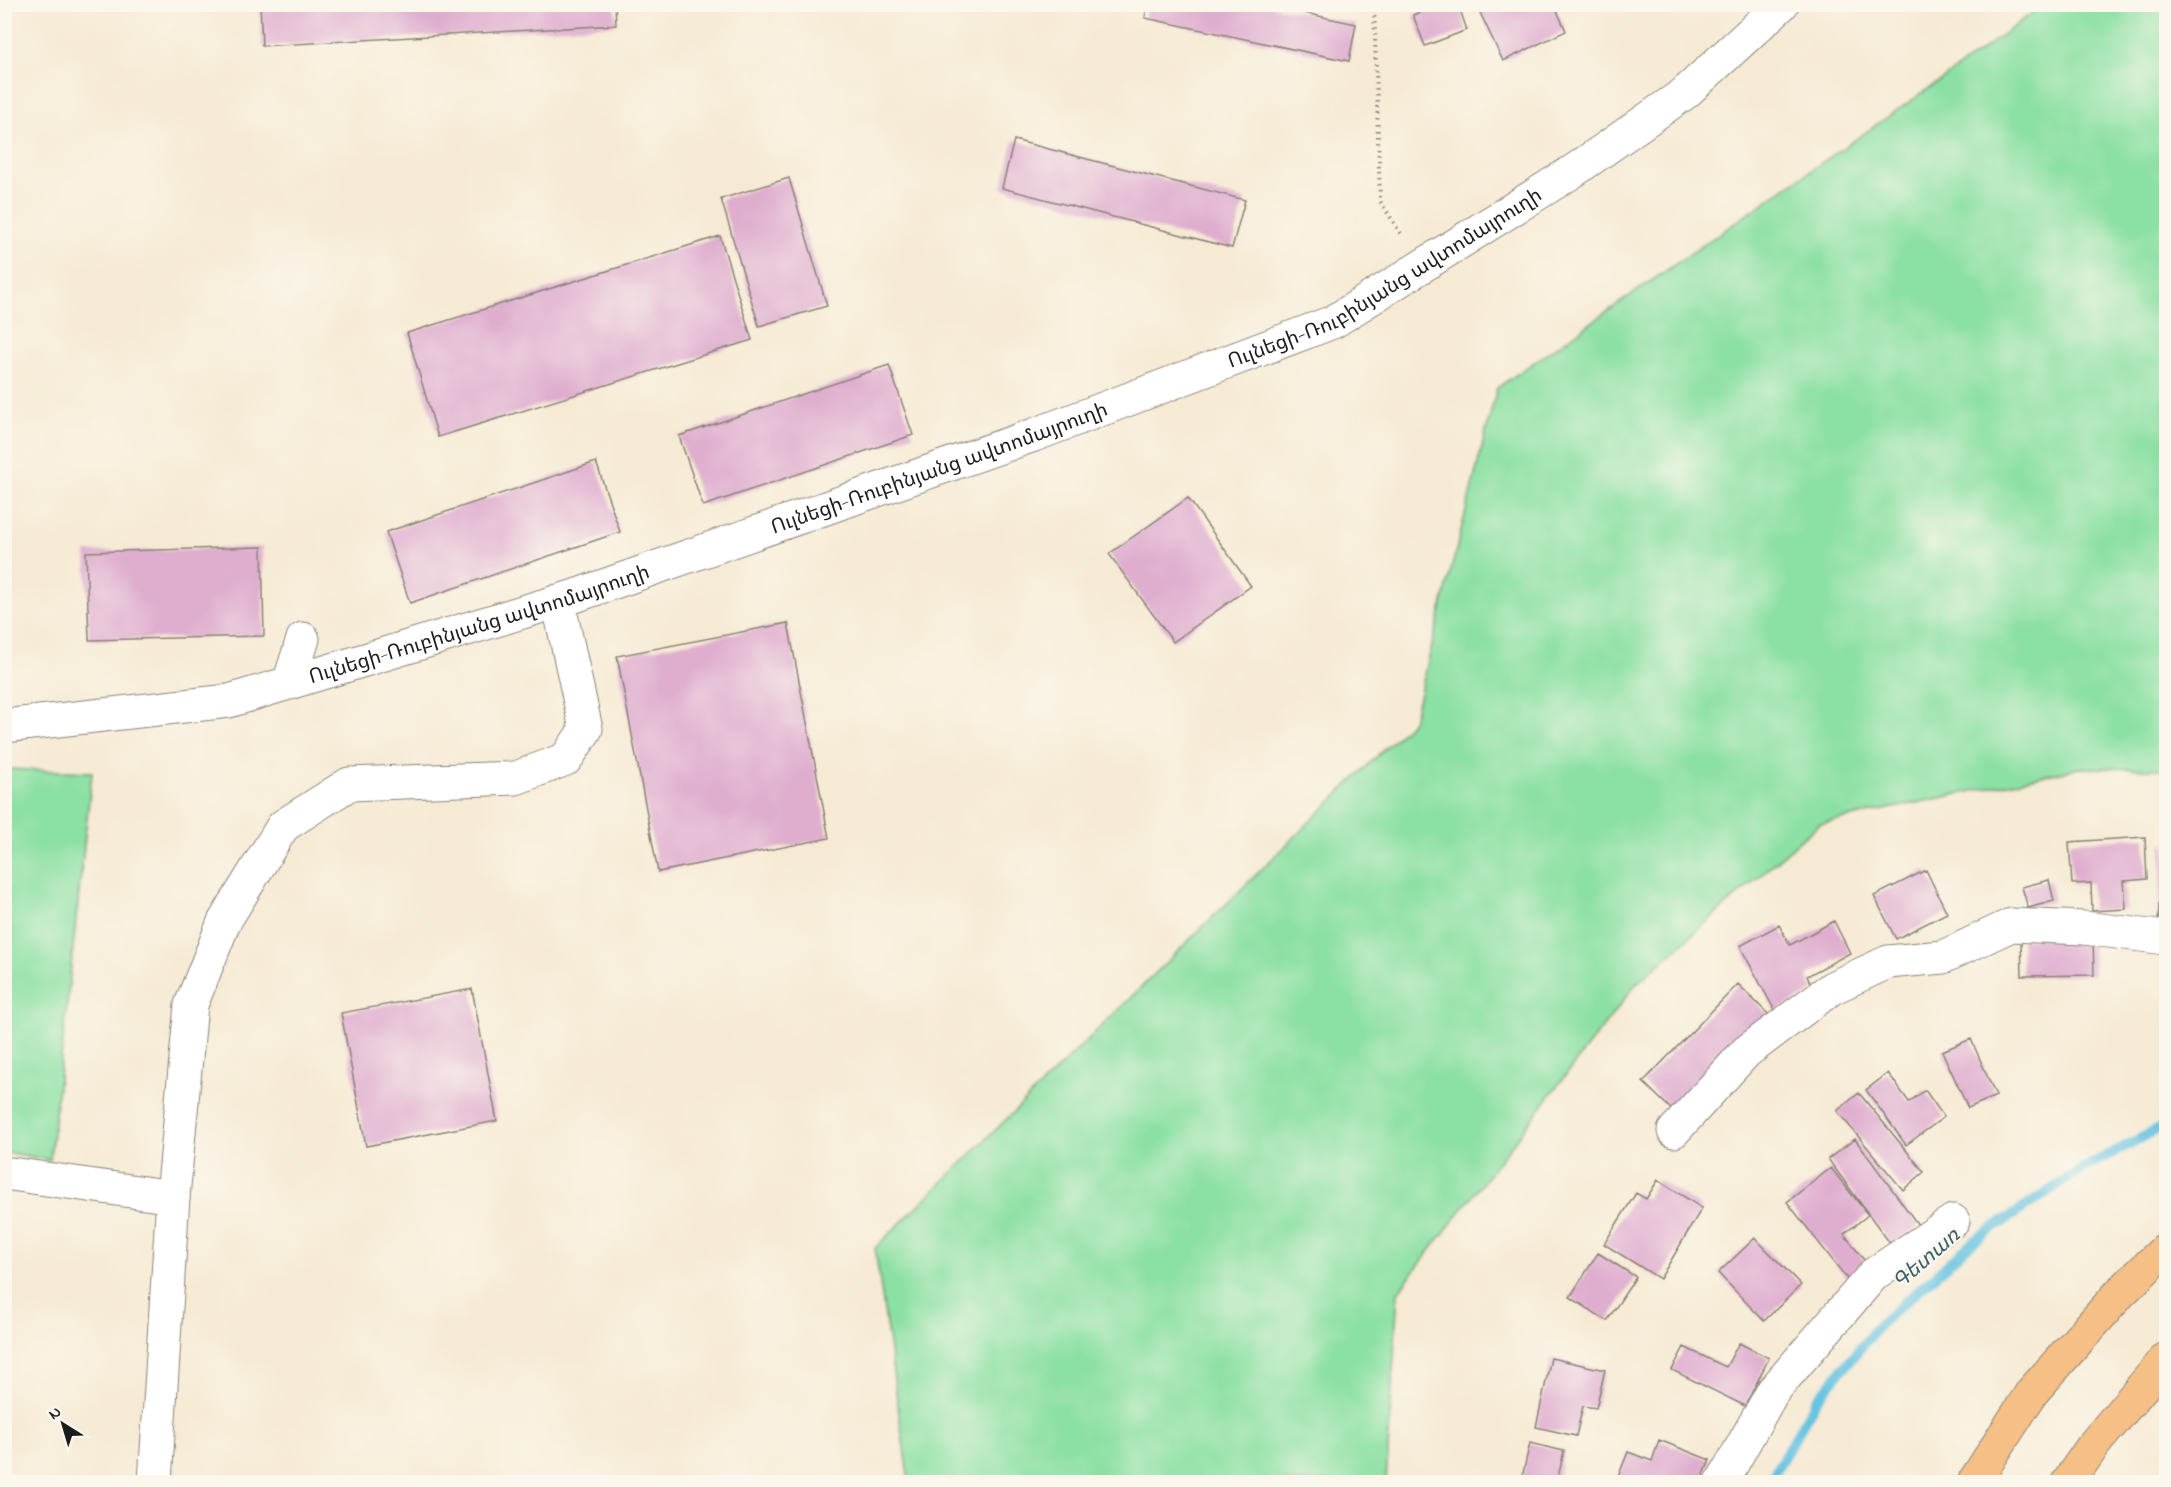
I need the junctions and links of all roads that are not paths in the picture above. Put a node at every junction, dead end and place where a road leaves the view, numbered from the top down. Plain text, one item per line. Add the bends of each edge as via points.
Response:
1 (1782, 4) edge
2 (558, 601) junction
3 (303, 639) dead end
4 (289, 683) junction
5 (4, 726) edge
6 (2166, 938) edge
7 (1674, 1131) dead end
8 (4, 1173) edge
9 (173, 1197) junction
10 (1953, 1221) dead end
11 (2166, 1249) edge
12 (2166, 1359) edge
13 (155, 1482) edge
14 (1722, 1482) edge
15 (1974, 1482) edge
16 (2068, 1482) edge

1 - 2 street, Ուլնեցի-Ռուբինյանց ավտոմայրուղի via 1685,93 1575,170 1333,322 1034,435
2 - 4 street, Ուլնեցի-Ռուբինյանց ավտոմայրուղի
2 - 9 street via 586,729 566,759 516,778 349,784 283,826 224,922 191,1005
3 - 4 street
4 - 5 street, Ուլնեցի-Ռուբինյանց ավտոմայրուղի via 229,701
6 - 7 street via 2084,928 2011,925 1943,957 1888,962 1832,988 1746,1053
8 - 9 street
9 - 13 street
10 - 14 street via 1874,1274 1773,1391
11 - 15 highway via 2120,1293 2032,1392
12 - 16 highway

